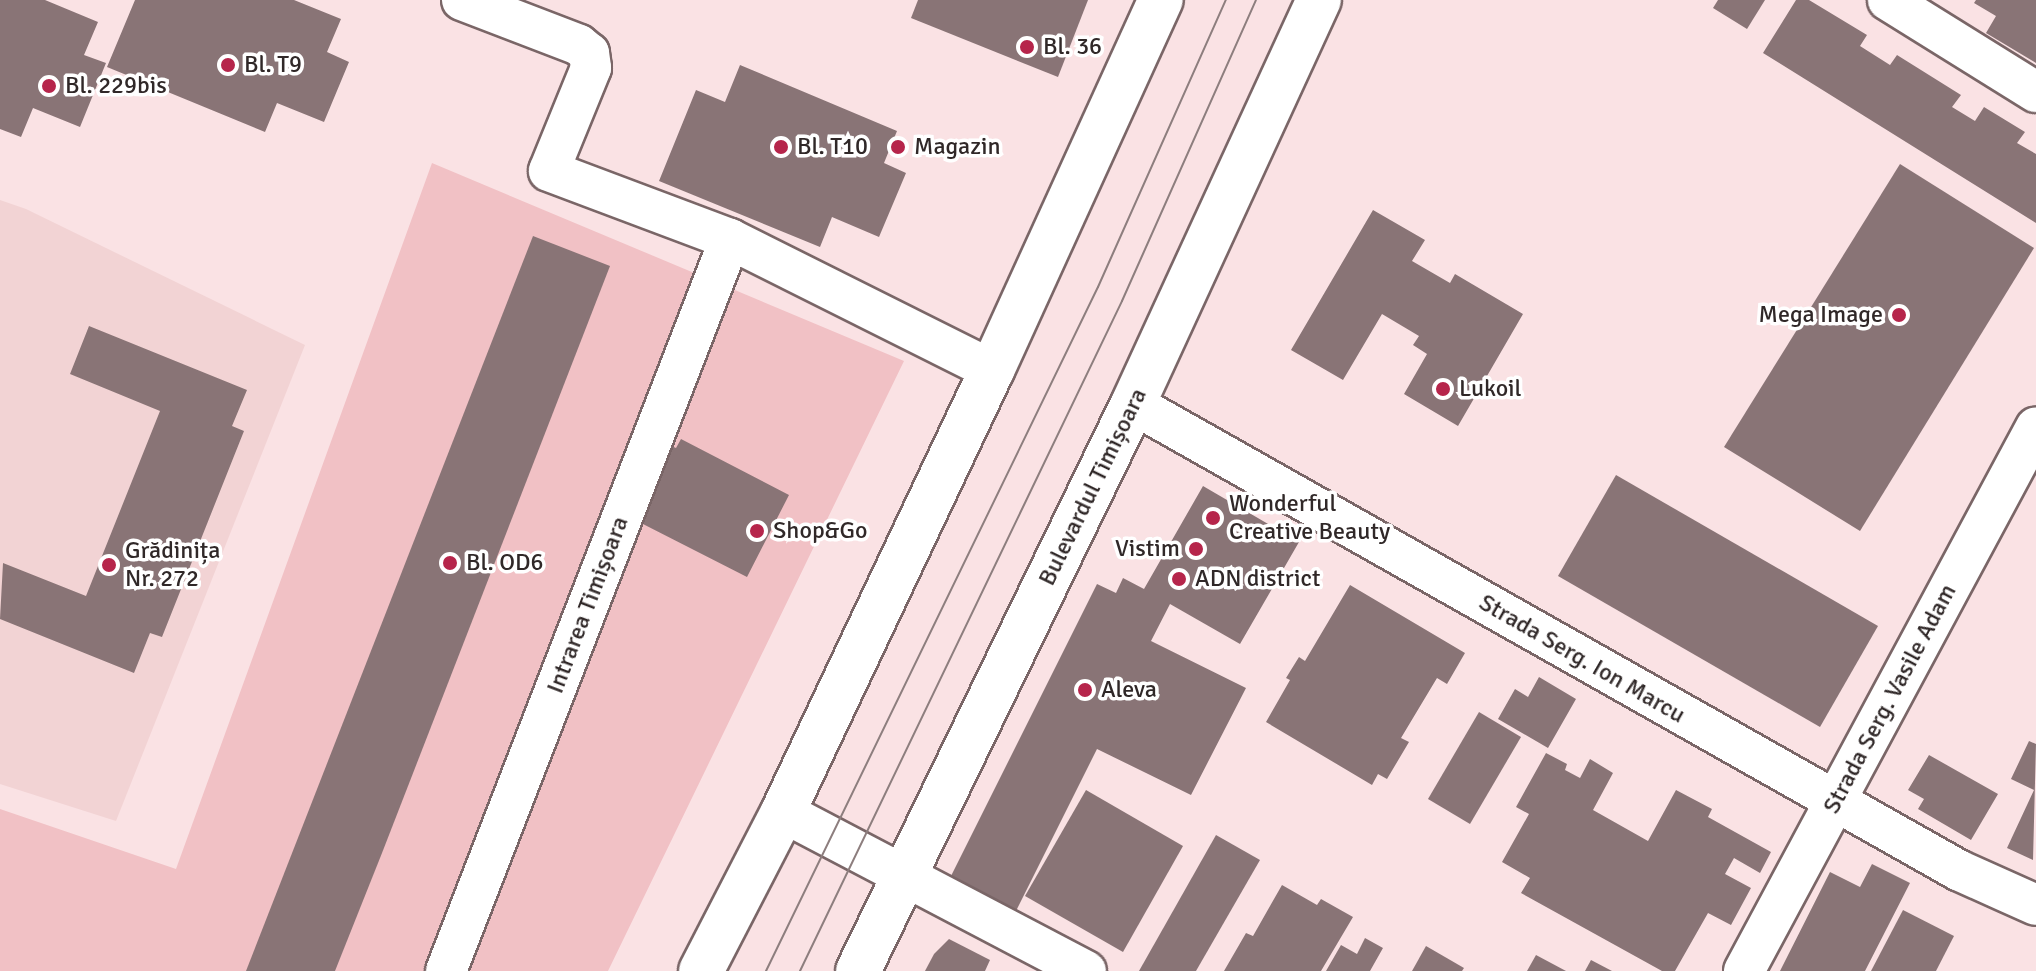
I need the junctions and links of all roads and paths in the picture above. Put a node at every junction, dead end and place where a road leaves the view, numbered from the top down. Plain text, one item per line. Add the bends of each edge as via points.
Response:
1 (462, 0) edge
2 (1161, 0) edge
3 (1319, 0) edge
4 (1888, 0) edge
5 (2036, 92) edge
6 (730, 239) junction
7 (992, 370) junction
8 (1133, 404) junction
9 (2036, 427) edge
10 (1835, 802) junction
11 (783, 812) junction
12 (906, 876) junction
13 (2036, 905) edge
14 (446, 971) edge
15 (701, 971) edge
16 (858, 971) edge
17 (1086, 971) edge
18 (1744, 971) edge

1 - 6 street via 589,53 591,68 549,171
2 - 7 main road
3 - 8 main road, Bulevardul Timișoara
4 - 5 street
6 - 7 street
6 - 14 street, Intrarea Timișoara
7 - 11 main road
8 - 10 street, Strada Serg. Ion Marcu
8 - 12 main road, Bulevardul Timișoara
9 - 10 street, Strada Serg. Vasile Adam
10 - 13 street, Strada Serg. Ion Marcu via 1958,870
10 - 18 street, Strada Serg. Vasile Adam
11 - 12 street
11 - 15 main road
12 - 16 main road, Bulevardul Timișoara
12 - 17 street

